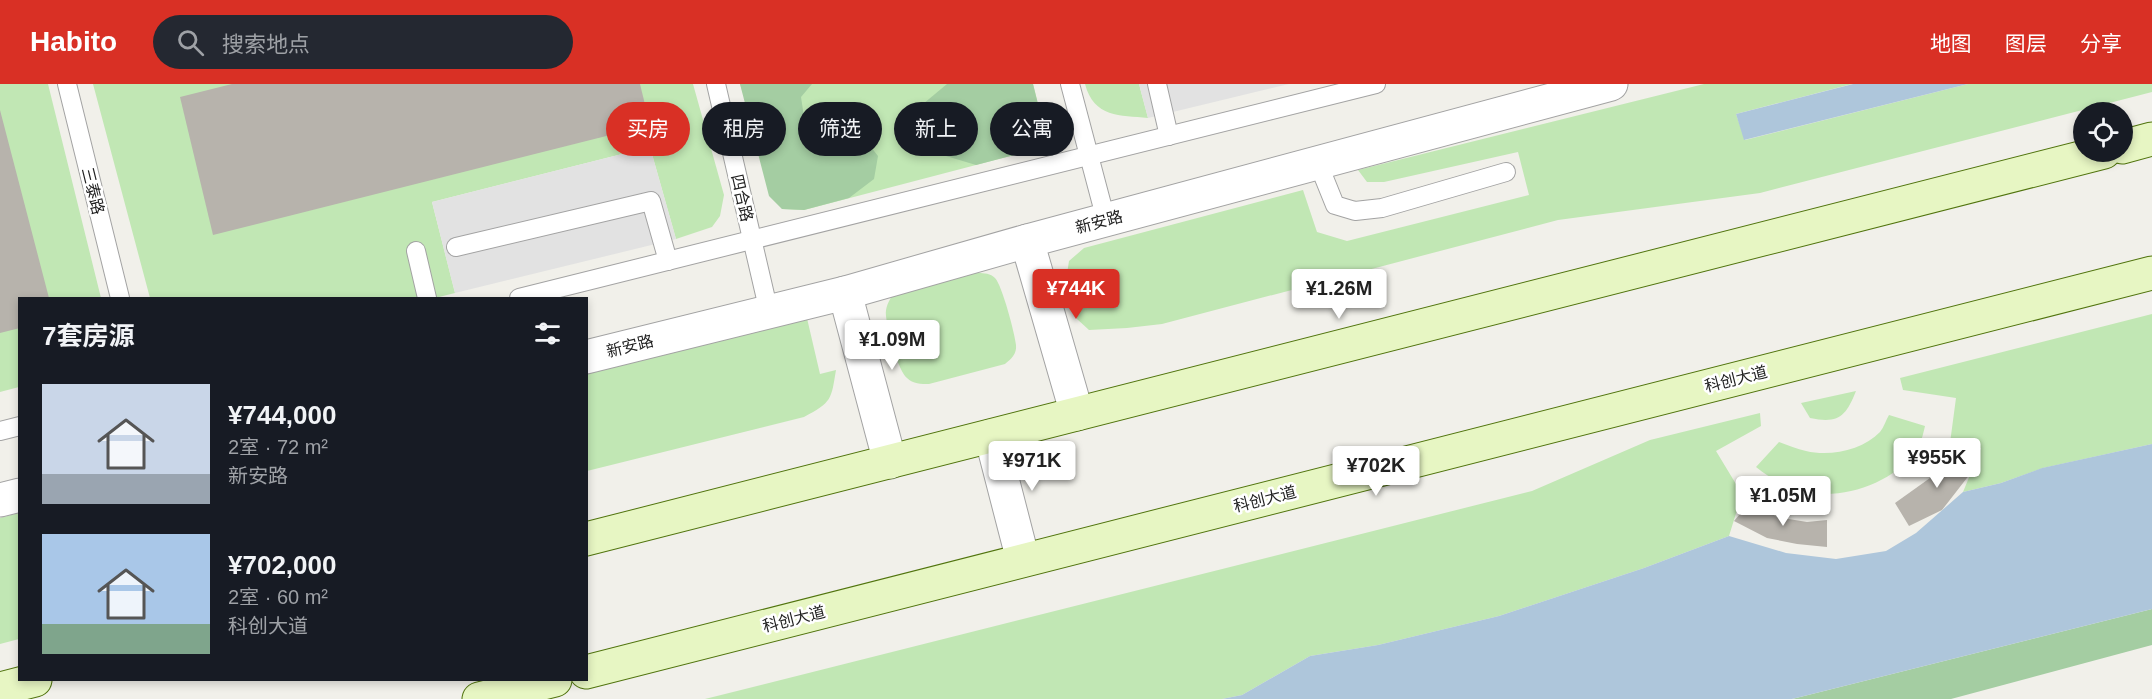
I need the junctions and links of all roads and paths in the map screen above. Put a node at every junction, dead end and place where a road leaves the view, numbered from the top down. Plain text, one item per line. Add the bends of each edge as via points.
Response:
1 (67, 84) edge
2 (716, 84) edge
3 (1070, 84) edge
4 (1157, 84) edge
5 (1376, 84) edge
6 (1611, 84) edge
7 (1169, 136) junction
8 (2152, 139) edge
9 (2133, 144) edge
10 (1089, 156) junction
11 (2073, 160) edge
12 (1318, 163) junction
13 (1506, 171) dead end
14 (1106, 220) junction
15 (752, 240) junction
16 (1027, 242) junction
17 (456, 247) dead end
18 (416, 251) dead end
19 (668, 261) junction
20 (2152, 273) edge
21 (845, 293) junction
22 (120, 297) edge
23 (428, 297) edge
24 (523, 297) edge
25 (769, 312) junction
26 (588, 357) edge
27 (1077, 414) junction
28 (18, 426) edge
29 (0, 431) edge
30 (991, 436) junction
31 (890, 462) junction
32 (18, 496) edge
33 (0, 500) edge
34 (588, 538) edge
35 (1023, 560) junction
36 (588, 671) edge
37 (31, 681) edge
38 (550, 681) edge
39 (0, 688) edge
40 (487, 693) edge

1 - 22 lane, 三泰路
2 - 15 lane, 四合路
3 - 10 lane
4 - 7 lane
5 - 7 lane
6 - 12 street, 新安路
7 - 10 lane
8 - 9 main road
10 - 14 lane
10 - 15 lane
11 - 27 main road
12 - 13 lane via 1335,205 1355,211 1382,208
12 - 14 street, 新安路
14 - 16 street, 新安路
15 - 19 lane
15 - 25 lane, 四合路
16 - 21 street, 新安路
16 - 27 street
17 - 19 lane via 651,201
18 - 23 lane
19 - 24 lane
20 - 35 main road, 科创大道
21 - 25 street, 新安路
21 - 31 street
25 - 26 street, 新安路
27 - 30 main road
28 - 29 lane
30 - 31 main road
30 - 35 street
31 - 34 main road
32 - 33 street
35 - 36 main road, 科创大道
37 - 39 main road
38 - 40 main road

